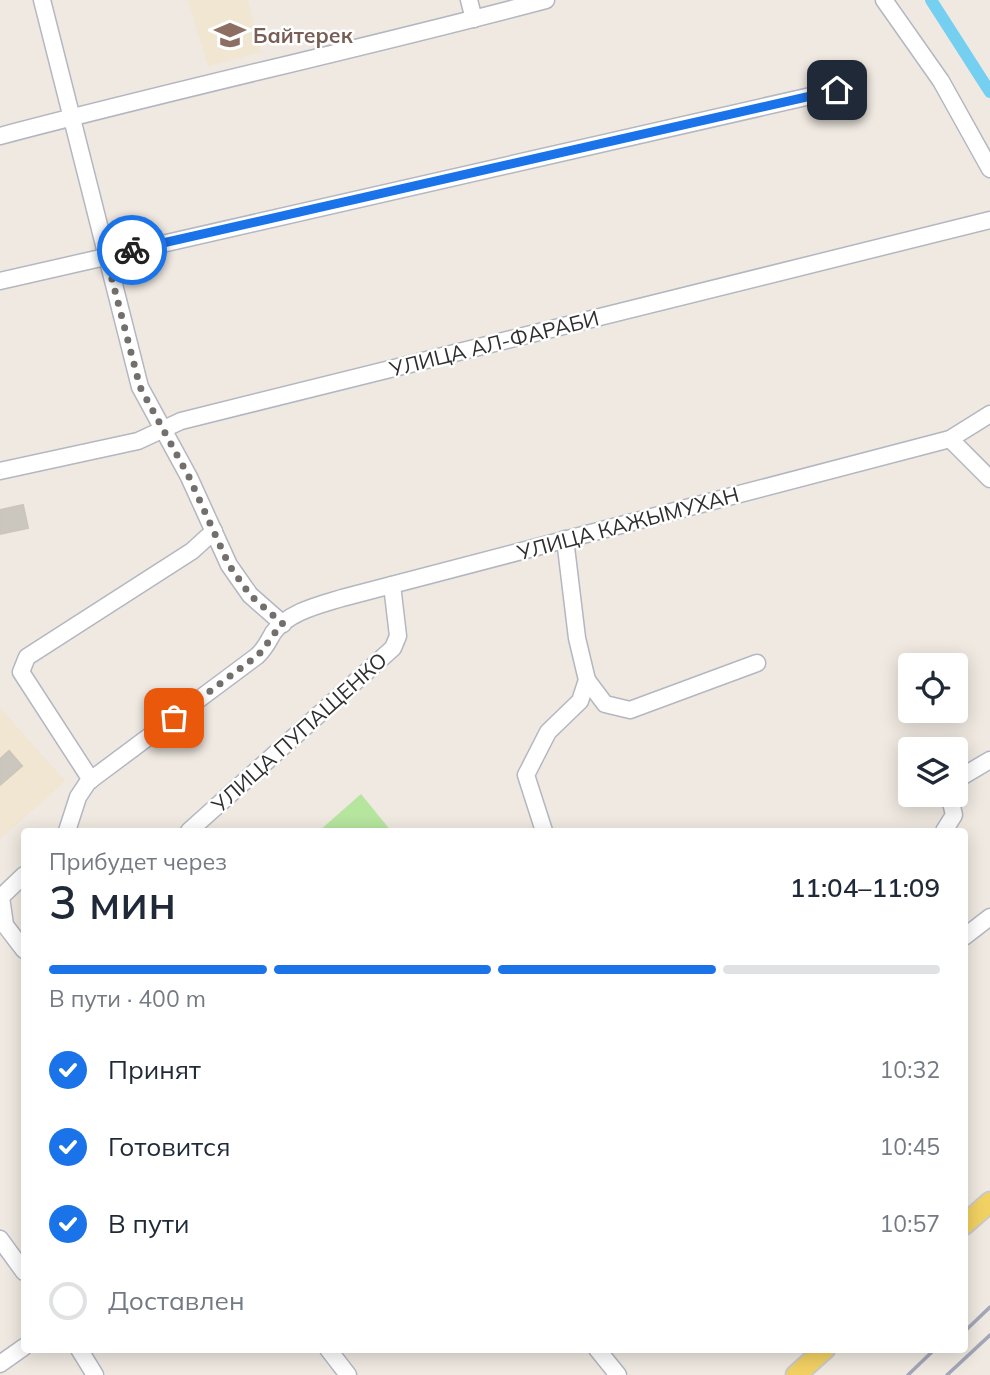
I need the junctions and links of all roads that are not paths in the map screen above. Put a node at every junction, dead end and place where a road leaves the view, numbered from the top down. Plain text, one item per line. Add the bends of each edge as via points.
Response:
1 (42, 0) edge
2 (468, 0) edge
3 (546, 0) edge
4 (884, 0) edge
5 (474, 19) junction
6 (837, 90) dead end
7 (72, 117) junction
8 (0, 136) edge
9 (990, 169) edge
10 (990, 220) edge
11 (106, 256) junction
12 (0, 281) edge
13 (990, 414) edge
14 (164, 429) junction
15 (950, 439) junction
16 (0, 471) edge
17 (990, 479) edge
18 (214, 531) junction
19 (565, 539) junction
20 (392, 586) junction
21 (283, 624) junction
22 (757, 663) dead end
23 (587, 680) junction
24 (990, 760) edge
25 (968, 773) edge
26 (91, 780) junction
27 (952, 807) edge
28 (68, 828) edge
29 (192, 828) edge
30 (543, 828) edge
31 (946, 828) edge
32 (21, 878) edge
33 (990, 917) edge
34 (968, 934) edge
35 (21, 946) edge
36 (990, 1202) edge
37 (968, 1221) edge
38 (0, 1239) edge
39 (21, 1268) edge
40 (21, 1349) edge
41 (81, 1353) edge
42 (331, 1353) edge
43 (600, 1353) edge
44 (821, 1353) edge
45 (0, 1364) edge
46 (95, 1375) edge
47 (348, 1375) edge
48 (618, 1375) edge
49 (796, 1375) edge

1 - 7 street
2 - 5 street
3 - 5 street
4 - 9 street via 941,81
5 - 7 street
6 - 11 street
7 - 8 street
7 - 11 street
10 - 14 street, УЛИЦА АЛ-ФАРАБИ via 181,421
11 - 12 street
11 - 14 street via 140,387
13 - 15 street, УЛИЦА КАЖЫМУХАН
14 - 16 street, УЛИЦА АЛ-ФАРАБИ via 138,441
14 - 18 street
15 - 17 street
15 - 19 street, УЛИЦА КАЖЫМУХАН
18 - 21 street via 229,565 250,595
18 - 26 street via 192,551 27,657 21,672
19 - 20 street, УЛИЦА КАЖЫМУХАН
19 - 23 street
20 - 21 street, УЛИЦА КАЖЫМУХАН via 325,603 291,616
20 - 29 street, УЛИЦА ПУПАЩЕНКО via 398,636 393,648
21 - 26 street via 257,656
22 - 23 street via 630,710 605,704
23 - 30 street via 580,701 548,732 526,775
24 - 25 street
26 - 28 street via 78,797
27 - 31 street via 954,815
32 - 35 street via 1,897 5,925
33 - 34 street
36 - 37 main road
38 - 39 street
40 - 45 street
41 - 46 street
42 - 47 street
43 - 48 street
44 - 49 main road

